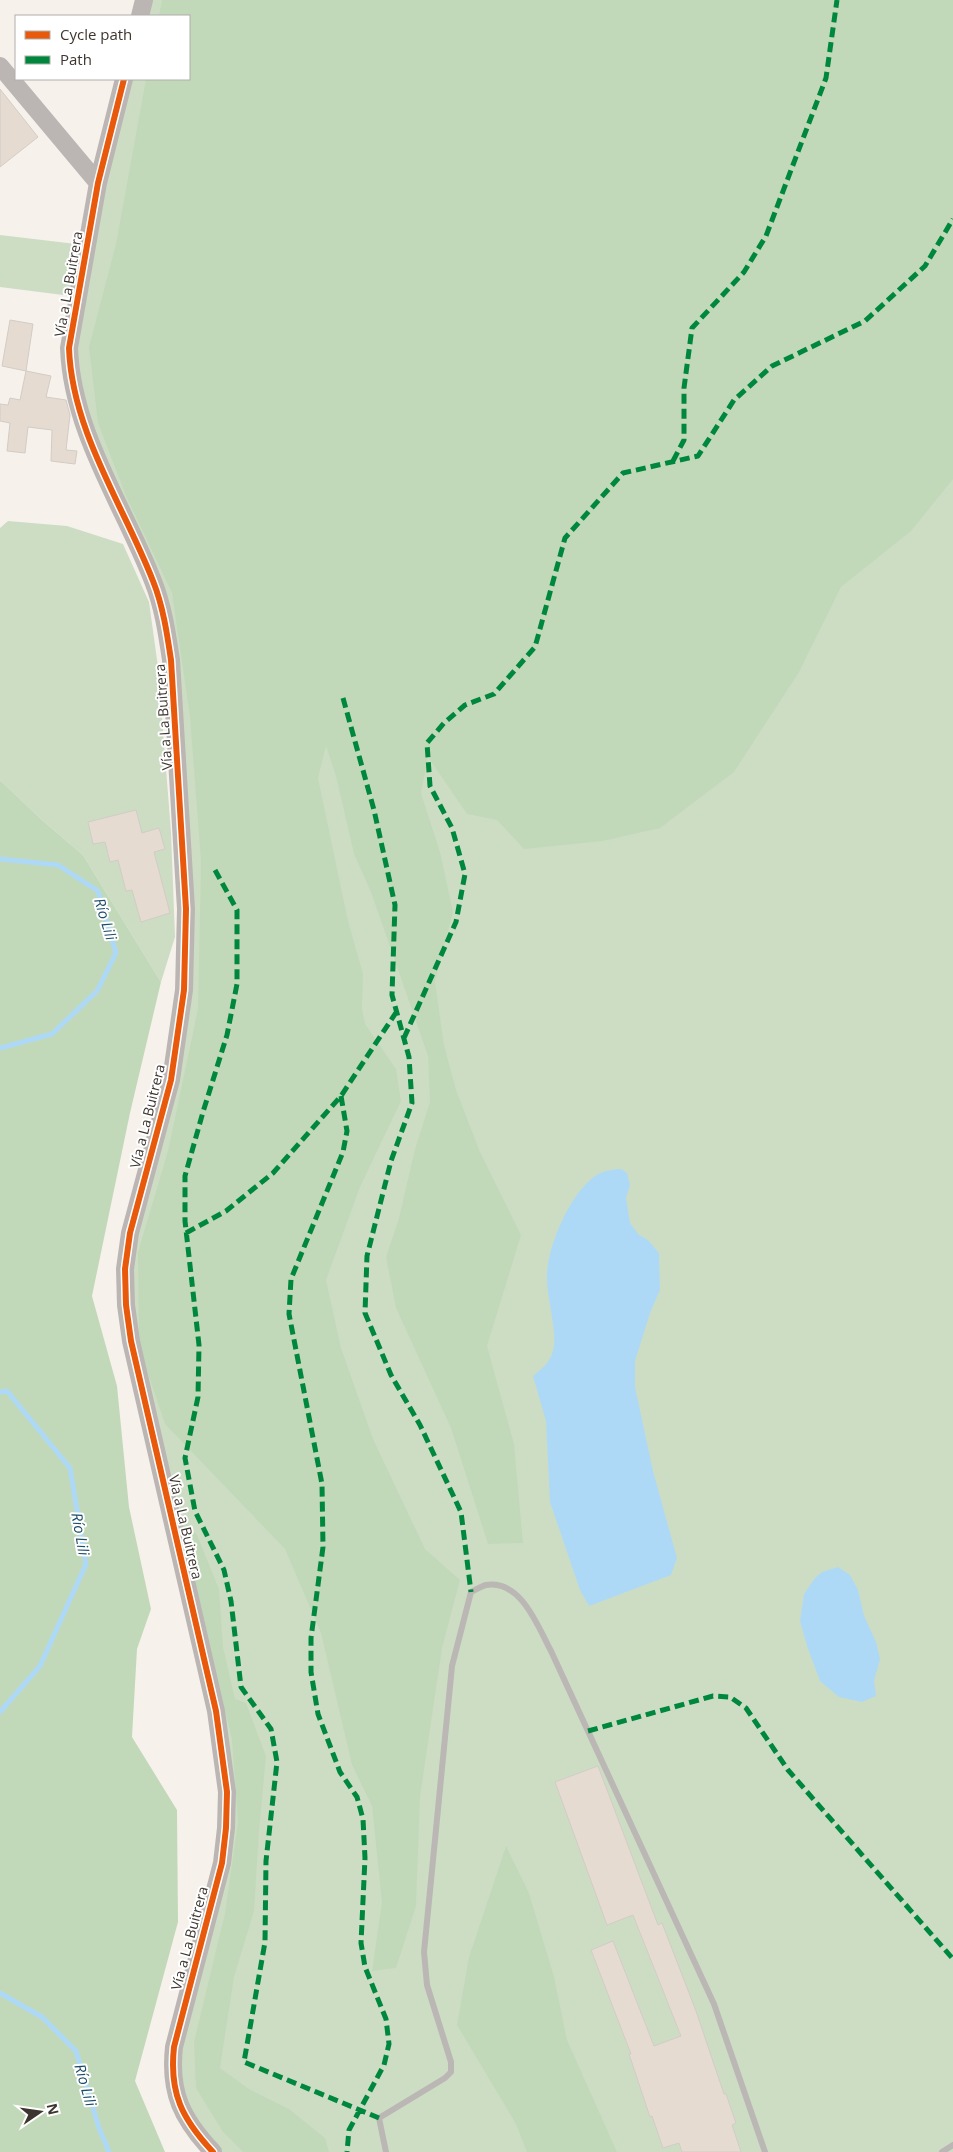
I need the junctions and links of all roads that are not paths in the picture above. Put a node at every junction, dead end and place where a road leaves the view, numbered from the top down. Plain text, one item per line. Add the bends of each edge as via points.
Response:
1 (144, 0) edge
2 (140, 15) edge
3 (0, 66) edge
4 (124, 80) edge
5 (98, 183) junction
6 (953, 2146) edge
7 (213, 2152) edge
8 (386, 2152) edge
9 (766, 2152) edge
10 (942, 2152) edge

1 - 2 street
3 - 5 street
4 - 5 street, Vía a La Buitrera
5 - 7 street, Vía a La Buitrera via 69,348 70,365 88,434 153,582 165,619 176,714 186,909 184,990 171,1080 130,1233 125,1269 131,1341 223,1751 227,1792 222,1863 174,2047 172,2066 181,2110 196,2134
6 - 10 lane
8 - 9 lane via 379,2118 451,2072 451,2062 427,1985 424,1952 452,1666 471,1592 485,1585 502,1586 526,1606 550,1651 714,2004

